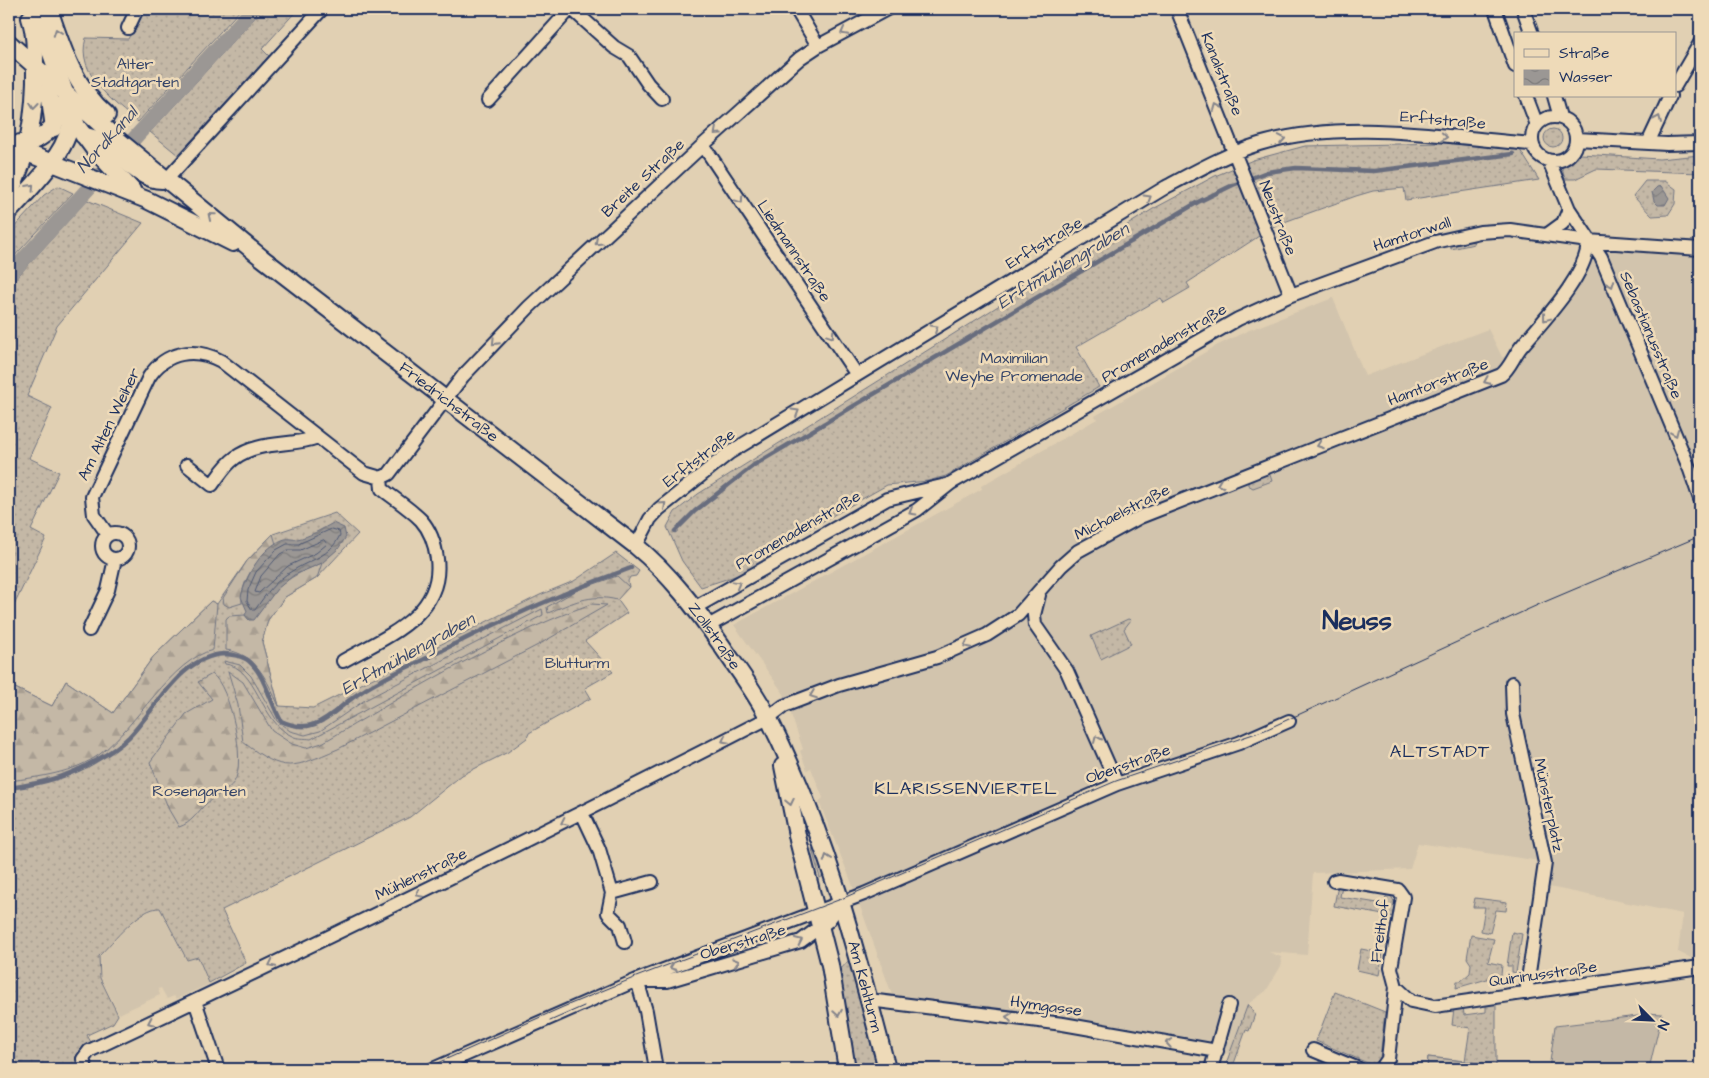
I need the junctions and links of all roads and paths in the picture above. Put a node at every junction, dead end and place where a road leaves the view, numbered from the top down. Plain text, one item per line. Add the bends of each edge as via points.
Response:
1 (27, 9) edge
2 (49, 9) edge
3 (137, 9) edge
4 (322, 9) edge
5 (571, 9) edge
6 (796, 9) edge
7 (887, 9) edge
8 (1177, 9) edge
9 (1495, 9) edge
10 (1524, 9) edge
11 (38, 16) edge
12 (128, 28) dead end
13 (1531, 32) edge
14 (9, 43) edge
15 (1700, 43) edge
16 (818, 46) junction
17 (65, 55) junction
18 (1514, 63) edge
19 (35, 67) junction
20 (1676, 84) edge
21 (662, 98) dead end
22 (1527, 98) edge
23 (1555, 98) edge
24 (1669, 98) edge
25 (488, 100) dead end
26 (71, 104) junction
27 (1560, 117) junction
28 (1537, 124) junction
29 (54, 125) junction
30 (1576, 139) junction
31 (1648, 143) junction
32 (1700, 143) edge
33 (113, 144) junction
34 (1532, 144) junction
35 (9, 145) edge
36 (703, 145) junction
37 (62, 147) junction
38 (30, 151) junction
39 (1236, 152) junction
40 (1549, 161) junction
41 (167, 180) junction
42 (123, 187) junction
43 (9, 194) edge
44 (1569, 209) junction
45 (9, 212) edge
46 (1548, 234) junction
47 (1588, 241) junction
48 (1700, 249) edge
49 (262, 258) junction
50 (1291, 295) junction
51 (858, 375) junction
52 (445, 399) junction
53 (1348, 435) joint
54 (318, 437) junction
55 (187, 465) dead end
56 (381, 478) junction
57 (951, 483) junction
58 (1700, 499) edge
59 (108, 535) junction
60 (636, 546) junction
61 (115, 559) junction
62 (1040, 592) junction
63 (694, 608) junction
64 (1010, 621) junction
65 (1036, 625) junction
66 (708, 626) junction
67 (89, 630) dead end
68 (342, 661) dead end
69 (1512, 683) dead end
70 (768, 718) junction
71 (1289, 721) dead end
72 (777, 737) junction
73 (1117, 784) junction
74 (582, 813) junction
75 (1334, 881) dead end
76 (652, 882) dead end
77 (612, 894) junction
78 (842, 902) junction
79 (818, 920) junction
80 (625, 942) dead end
81 (1700, 967) edge
82 (637, 980) junction
83 (1396, 987) junction
84 (1526, 993) junction
85 (869, 1000) junction
86 (195, 1001) junction
87 (1229, 1005) dead end
88 (1313, 1050) dead end
89 (1217, 1051) junction
90 (86, 1069) edge
91 (218, 1069) edge
92 (433, 1069) edge
93 (656, 1069) edge
94 (847, 1069) edge
95 (887, 1069) edge
96 (1211, 1069) edge
97 (1359, 1069) edge
98 (1381, 1069) edge

1 - 19 main road via 32,25
17 -> 2 main road
3 - 12 street
4 - 41 street
5 - 21 street via 629,56
5 - 25 street
6 - 16 street
7 -> 16 street, Breite Straße
39 -> 8 street, Kanalstraße
9 - 18 street
10 - 13 street
11 - 26 main road
14 - 19 main road
15 - 20 street
16 -> 36 street, Breite Straße via 800,58
17 - 26 main road via 71,76
17 - 33 main road
19 - 26 main road
19 - 29 main road via 50,99
19 -> 38 main road
22 - 28 street
23 - 27 street
31 -> 24 street
26 - 29 main road
26 - 33 main road
26 - 37 main road
27 - 28 street via 1547,117
27 - 30 street via 1572,125
28 - 34 street
29 - 37 main road
29 - 38 main road
30 - 31 street
30 - 40 street via 1576,145 1568,156
31 - 32 street
33 - 37 main road via 100,140
33 - 41 main road via 148,165 155,180
33 - 42 main road
39 -> 34 street, Erftstraße via 1278,139 1360,132
34 - 40 street via 1538,155
35 - 38 main road
36 -> 51 street, Liedmannstraße
36 -> 52 street, Breite Straße via 529,307
37 - 38 main road
37 - 42 main road, Friedrichstraße via 85,175
45 -> 37 main road
38 - 43 main road
39 - 50 street, Neustraße
51 -> 39 street, Erftstraße via 1166,188
40 - 44 street, Sebastianusstraße
49 -> 41 main road, Friedrichstraße
42 - 49 main road, Friedrichstraße
44 - 46 street via 1563,223
44 - 47 street, Sebastianusstraße
46 - 47 street, Hamtorwall
46 - 50 street, Hamtorwall via 1496,230 1449,238
47 - 48 street, Hamtorwall
47 -> 53 street, Hamtorstraße via 1588,251 1581,268 1507,370 1437,402
47 -> 58 street, Sebastianusstraße via 1601,257
49 - 52 main road, Friedrichstraße
50 - 57 street, Promenadenstraße via 1238,319
60 -> 51 street, Erftstraße via 650,519 695,479 729,453
52 - 56 street via 389,474
52 - 60 main road, Friedrichstraße
53 -> 62 street, Michaelstraße via 1128,523 1070,558
54 - 55 street via 244,452 231,461 212,485
54 - 56 street, Am Alten Weiher via 364,473
54 - 59 street, Am Alten Weiher via 221,361 192,352 170,357 148,376 92,497 94,515
56 - 68 street via 382,489 421,520 430,532 437,561 436,584 419,615
63 -> 57 street, Promenadenstraße via 887,499
57 -> 66 street, Promenadenstraße via 917,510
59 - 61 street via 102,546 104,553
59 - 61 street via 118,533 126,540 128,547 124,555
60 - 63 main road, Zollstraße via 666,574
61 - 67 street via 108,590
62 - 64 street, Michaelstraße
62 - 65 street via 1034,615
63 - 66 main road, Zollstraße
64 - 65 street via 1021,620
64 -> 70 street, Michaelstraße via 955,651 839,685 784,706
73 -> 65 street via 1067,671
66 - 70 main road, Zollstraße
69 - 84 street, Münsterplatz via 1513,714 1545,863
70 - 72 main road, Zollstraße
70 -> 74 street, Mühlenstraße
71 - 73 street, Oberstraße via 1239,743
78 -> 72 main road, Zollstraße via 810,813
72 -> 79 main road, Zollstraße
73 - 78 street, Oberstraße
74 - 77 street via 599,849
74 -> 86 street, Mühlenstraße
75 - 83 street, Freithof via 1401,892 1403,897 1390,968
76 - 77 street
77 - 80 street via 608,913 620,925
78 - 79 street, Oberstraße
78 - 85 main road, Am Kehlturm
79 -> 82 street, Oberstraße
82 -> 79 street, Oberstraße via 667,981 802,941
79 -> 94 main road, Am Kehlturm via 830,965
81 - 84 street, Quirinusstraße
82 - 92 street, Oberstraße
82 - 93 street
83 - 84 street, Quirinusstraße via 1412,1002 1435,1006
83 - 98 street, Freithof via 1388,1059
89 -> 85 street, Hymgasse via 1063,1024
85 - 95 main road, Am Kehlturm
86 -> 90 street, Mühlenstraße via 89,1051 83,1059
86 - 91 street
87 - 89 street
88 - 97 street
89 - 96 street

